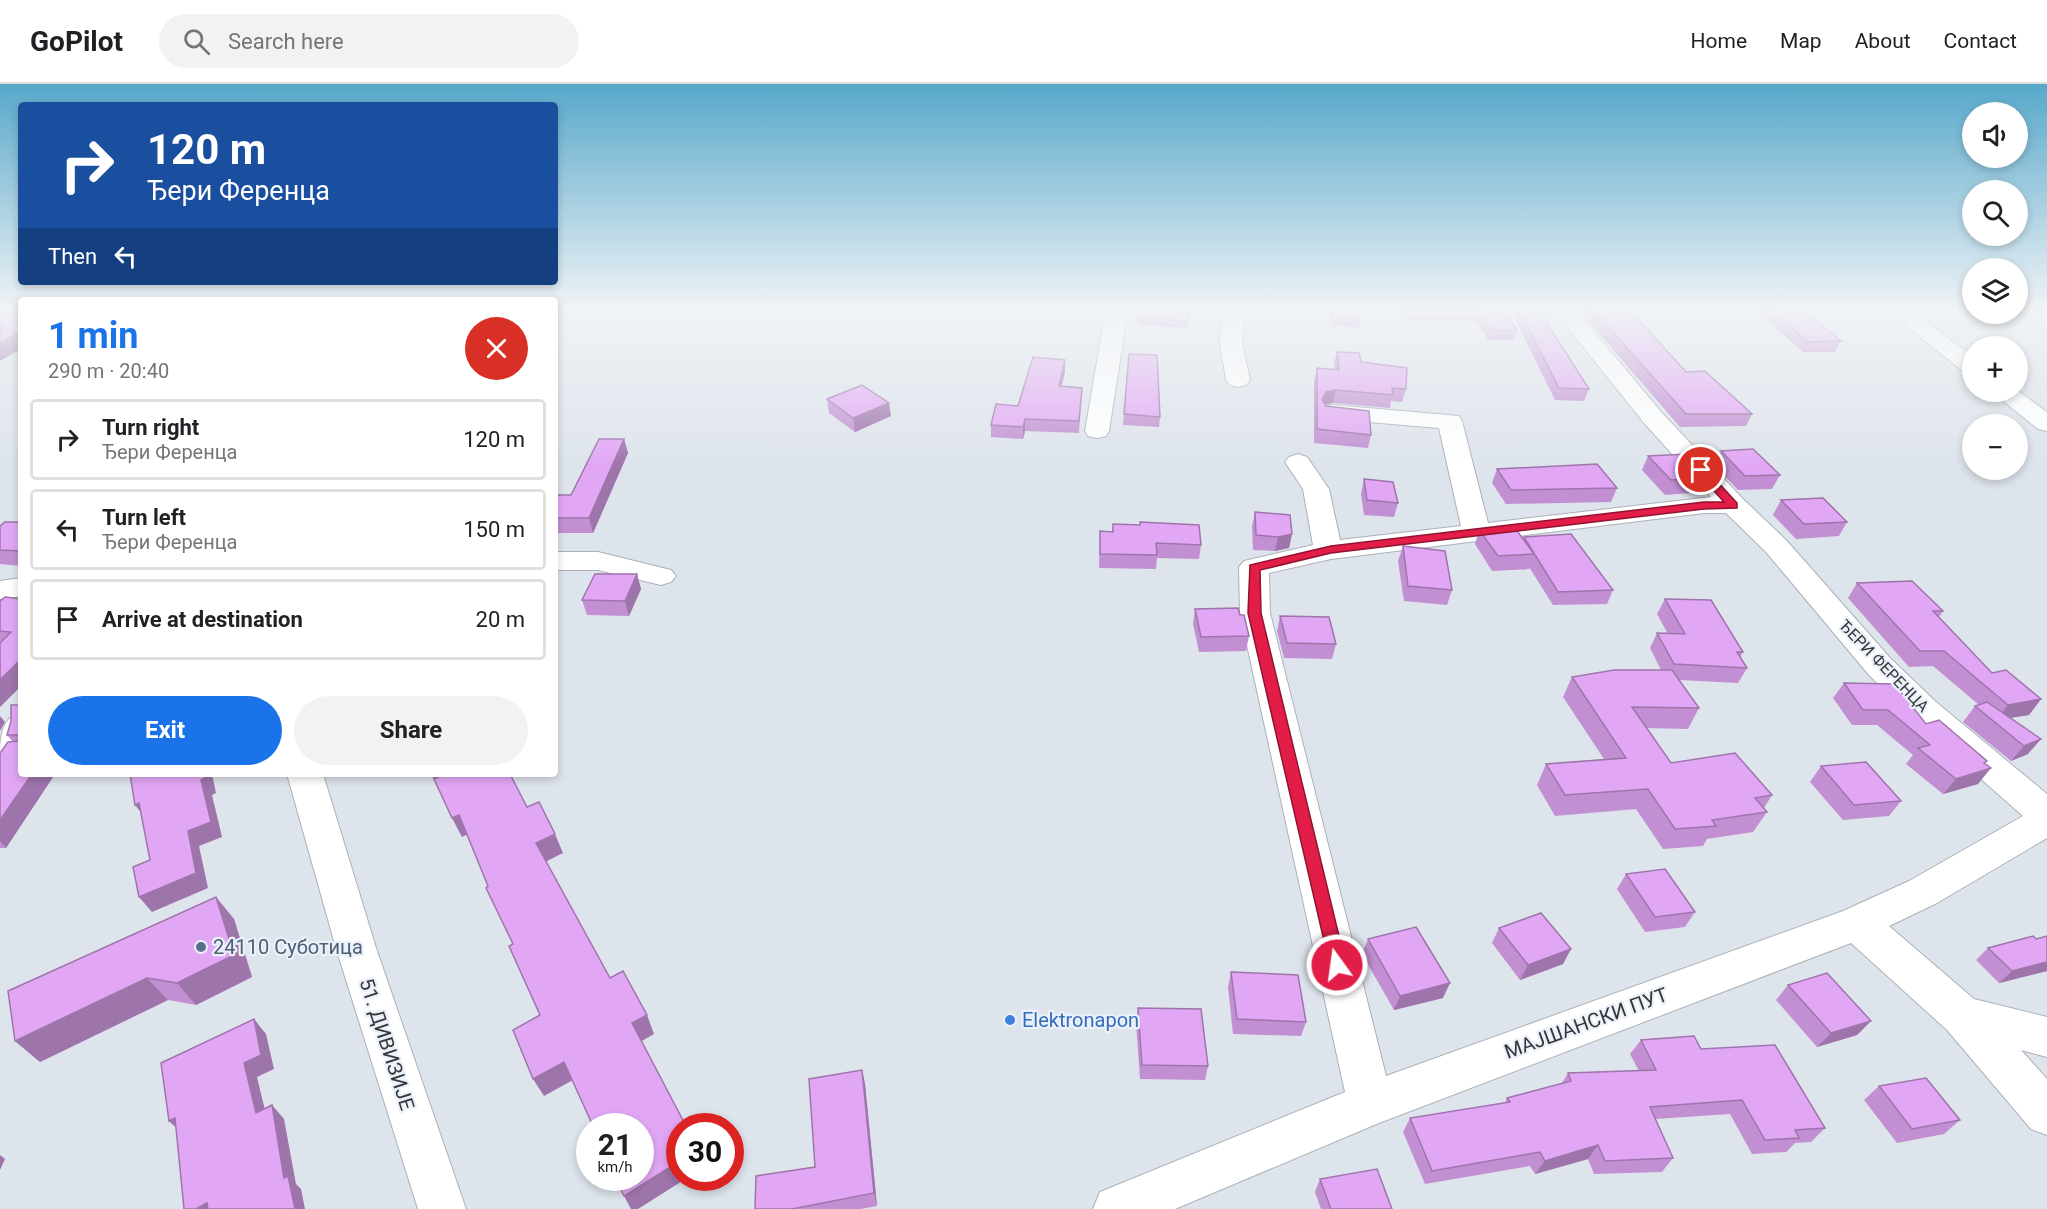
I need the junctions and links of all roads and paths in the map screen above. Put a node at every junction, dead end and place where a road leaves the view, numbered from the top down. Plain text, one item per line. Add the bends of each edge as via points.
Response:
1 (1108, 362) edge
2 (1234, 362) edge
3 (1607, 362) edge
4 (1238, 380) dead end
5 (2017, 402) edge
6 (1332, 412) edge
7 (2047, 424) edge
8 (1097, 431) dead end
9 (1298, 462) dead end
10 (1733, 505) junction
11 (1477, 533) junction
12 (1331, 550) junction
13 (558, 561) edge
14 (660, 576) dead end
15 (18, 588) edge
16 (0, 590) edge
17 (18, 727) edge
18 (0, 750) edge
19 (306, 777) edge
20 (2047, 815) edge
21 (2047, 820) edge
22 (1857, 923) junction
23 (1962, 1016) junction
24 (2047, 1037) edge
25 (1370, 1104) junction
26 (2047, 1113) edge
27 (441, 1209) edge
28 (1117, 1209) edge

1 - 8 street
2 - 4 street
3 - 10 street, ЂЕРИ ФЕРЕНЦА
5 - 7 street
6 - 11 street via 1450,421
9 - 12 street via 1316,489 1326,543
10 - 11 street via 1704,505
10 - 20 street, ЂЕРИ ФЕРЕНЦА via 1776,546 1887,674
11 - 12 street
12 - 25 street via 1254,567 1255,613
13 - 14 street via 598,561
15 - 16 street
17 - 18 street
19 - 27 street, 51. ДИВИЗИЈЕ via 356,948
21 - 22 street, МАЈШАНСКИ ПУТ via 1923,892
22 - 23 street
22 - 25 street, МАЈШАНСКИ ПУТ
23 - 24 street
23 - 26 street
25 - 28 street, МАЈШАНСКИ ПУТ

